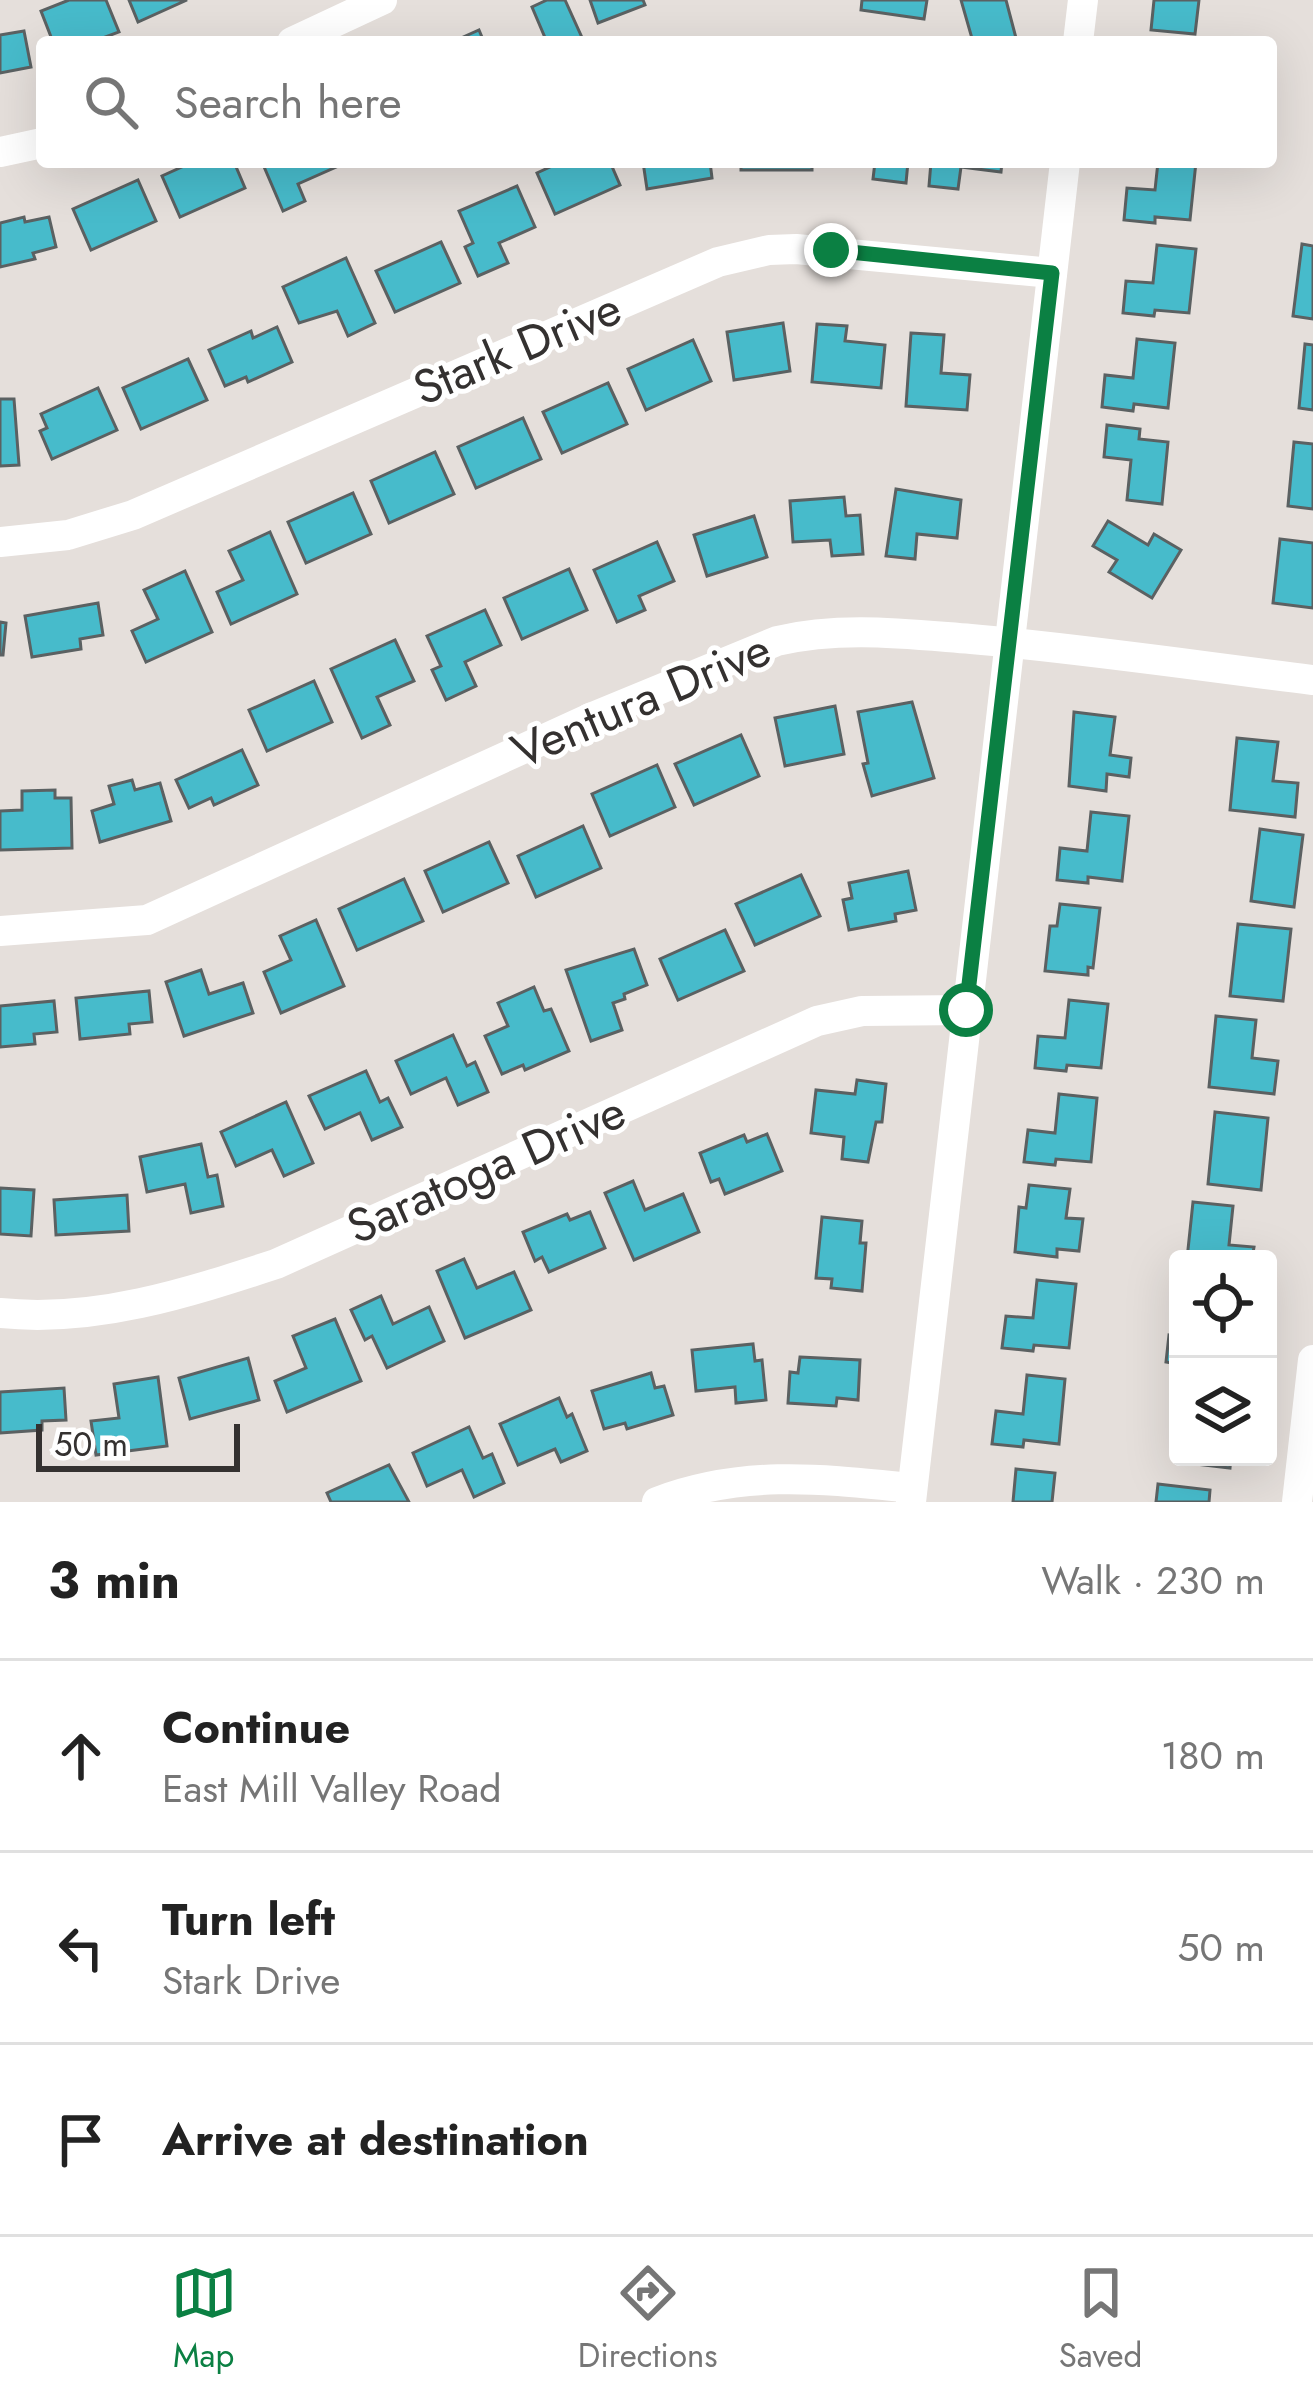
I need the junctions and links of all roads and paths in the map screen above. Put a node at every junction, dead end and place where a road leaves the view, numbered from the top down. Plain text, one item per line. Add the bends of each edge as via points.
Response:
1 (382, 0) edge
2 (1082, 0) edge
3 (305, 36) edge
4 (1079, 36) edge
5 (36, 143) edge
6 (0, 152) edge
7 (1063, 168) edge
8 (1052, 273) junction
9 (0, 542) edge
10 (1010, 642) junction
11 (1313, 680) edge
12 (0, 931) edge
13 (966, 1010) junction
14 (0, 1313) edge
15 (1313, 1360) edge
16 (911, 1495) edge
17 (657, 1502) edge
18 (1297, 1502) edge

1 - 3 street
2 - 4 street
5 - 6 street
7 - 8 street
8 - 9 street, Stark Drive via 796,248 718,262 133,515 68,535
8 - 10 street
10 - 11 street, Ventura Drive
10 - 12 street, Ventura Drive via 874,631 777,640 147,920
10 - 13 street
13 - 14 street, Saratoga Drive via 862,1011 817,1021 276,1264 188,1293 102,1311
13 - 16 street
15 - 18 street
16 - 17 street via 774,1477

